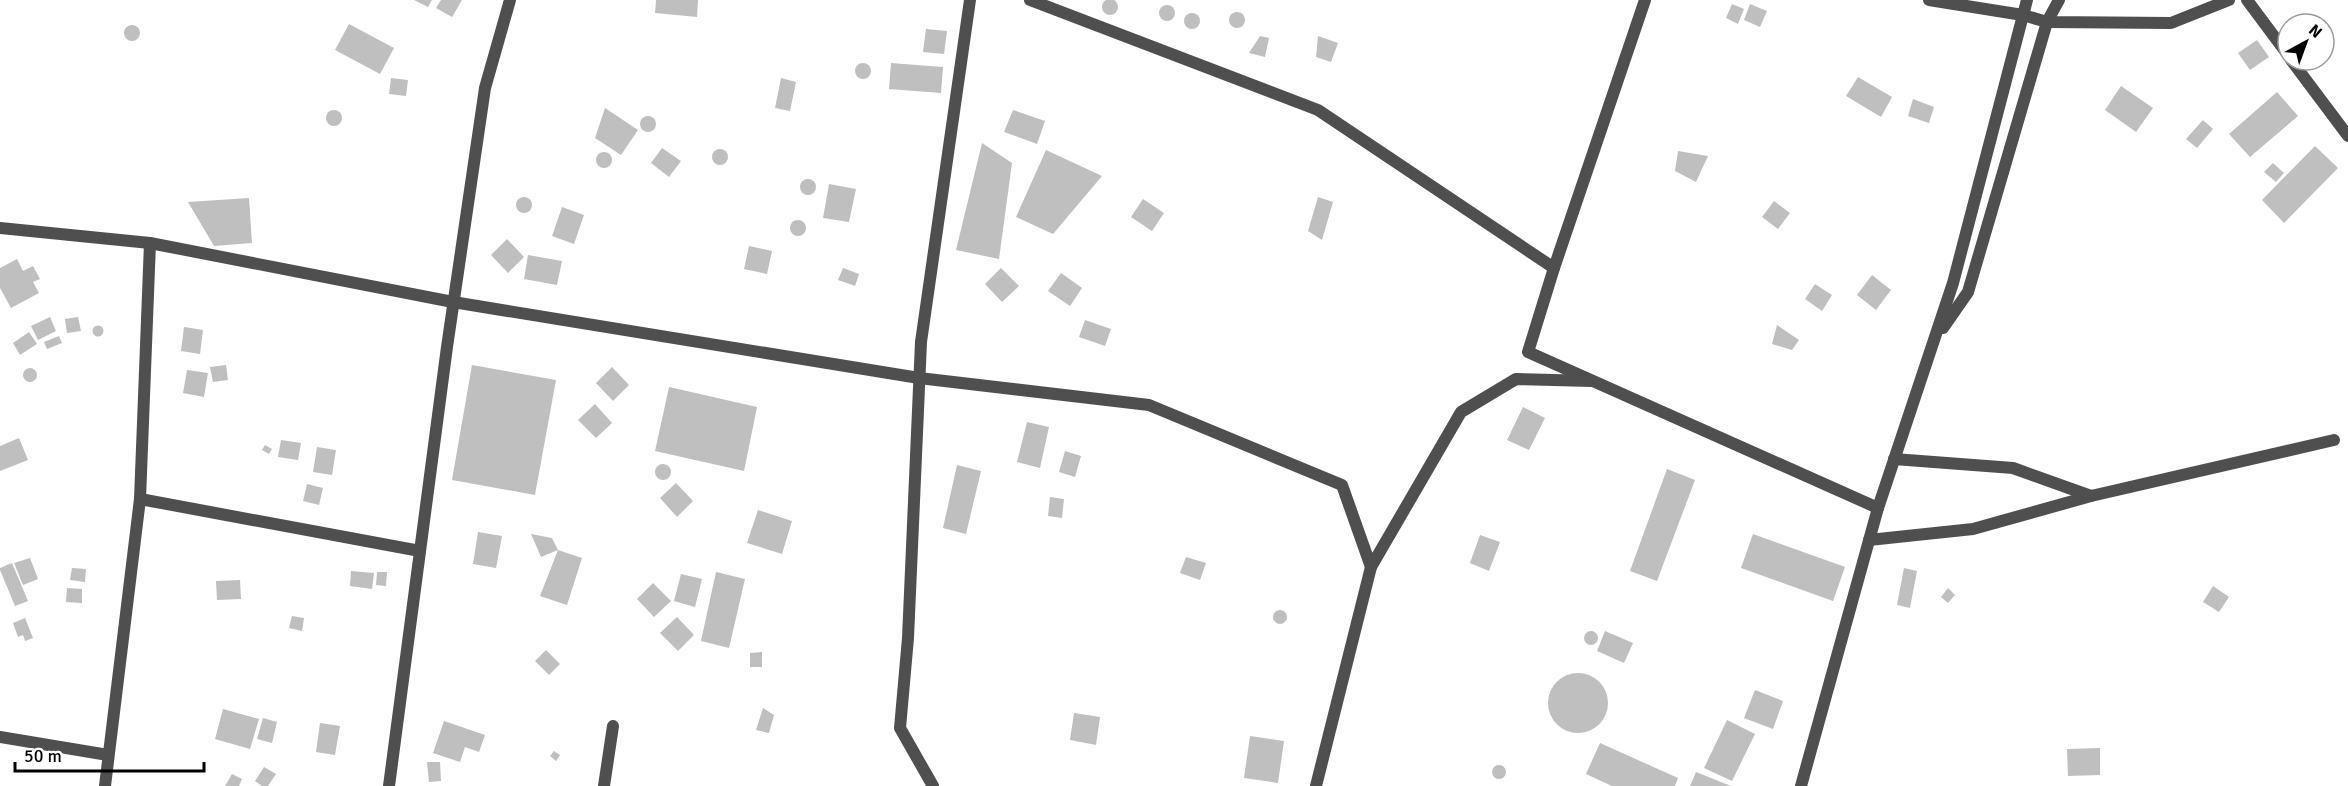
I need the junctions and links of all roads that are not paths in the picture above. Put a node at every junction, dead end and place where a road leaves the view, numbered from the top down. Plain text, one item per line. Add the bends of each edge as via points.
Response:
1 (510, 0) edge
2 (970, 0) edge
3 (1030, 0) edge
4 (1645, 0) edge
5 (1929, 0) edge
6 (2027, 0) edge
7 (2059, 0) edge
8 (2229, 0) edge
9 (2247, 0) edge
10 (2023, 15) junction
11 (2048, 22) junction
12 (2276, 40) edge
13 (2300, 72) edge
14 (2348, 136) edge
15 (0, 228) edge
16 (150, 243) junction
17 (1554, 268) junction
18 (453, 302) junction
19 (1934, 341) junction
20 (919, 378) junction
21 (1592, 381) junction
22 (2334, 440) dead end
23 (1894, 459) junction
24 (2091, 496) junction
25 (140, 499) junction
26 (1878, 508) junction
27 (1869, 540) junction
28 (420, 551) junction
29 (1371, 567) junction
30 (613, 726) dead end
31 (0, 737) edge
32 (108, 755) junction
33 (105, 786) edge
34 (389, 786) edge
35 (604, 786) edge
36 (933, 786) edge
37 (1316, 786) edge
38 (1801, 786) edge

1 - 18 street via 485,88
2 - 20 street
3 - 17 street via 1318,110
4 - 17 street
5 - 10 street
6 - 10 street
7 - 11 street
8 - 11 street via 2171,23
9 - 12 street
10 - 11 street
10 - 19 street via 1953,283
11 - 19 street via 1968,292
13 - 14 street
15 - 16 street
16 - 18 street
16 - 25 street
17 - 21 street via 1528,352
18 - 20 street
18 - 28 street
19 - 23 street
20 - 29 street via 1149,405 1342,485
20 - 36 street via 908,638 900,728
21 - 26 street
21 - 29 street via 1516,380 1461,412
22 - 24 street
23 - 24 street via 2013,468
23 - 26 street
24 - 27 street via 1973,529
25 - 28 street
25 - 32 street
26 - 27 street
27 - 38 street
28 - 34 street
29 - 37 street
30 - 35 street
31 - 32 street
32 - 33 street

